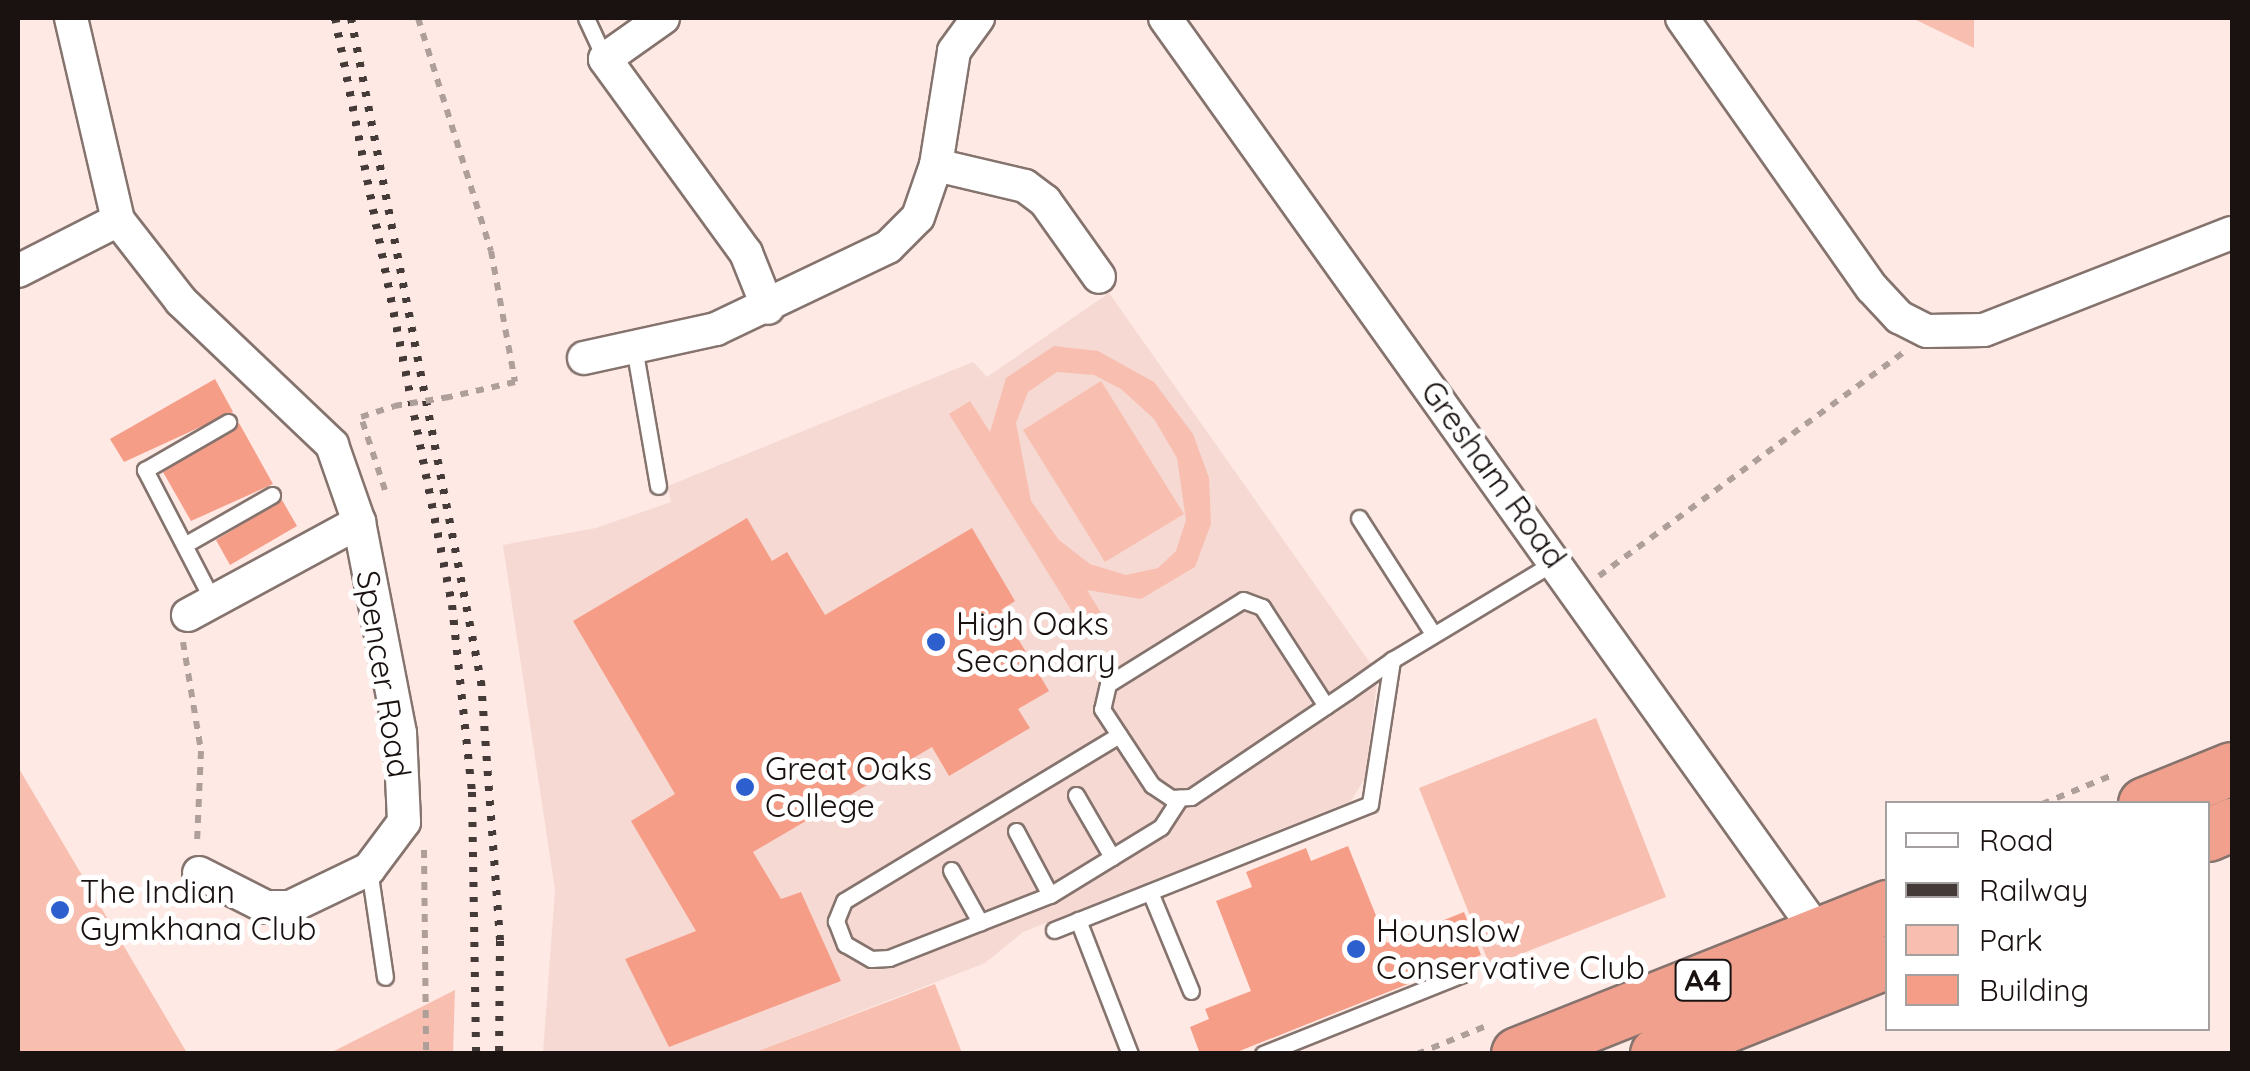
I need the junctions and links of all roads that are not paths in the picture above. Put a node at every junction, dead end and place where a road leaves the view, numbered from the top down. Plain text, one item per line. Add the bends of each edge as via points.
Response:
1 (70, 18) edge
2 (586, 18) edge
3 (663, 18) edge
4 (978, 18) edge
5 (1165, 18) edge
6 (1682, 18) edge
7 (605, 59) junction
8 (936, 166) junction
9 (118, 220) junction
10 (2232, 233) edge
11 (18, 271) edge
12 (1099, 277) dead end
13 (768, 308) junction
14 (634, 347) junction
15 (584, 358) dead end
16 (228, 422) dead end
17 (658, 486) dead end
18 (272, 496) dead end
19 (1359, 518) dead end
20 (359, 522) junction
21 (186, 544) junction
22 (1556, 561) junction
23 (200, 608) joint
24 (1432, 632) junction
25 (1392, 660) junction
26 (1326, 706) junction
27 (1119, 735) junction
28 (2232, 768) edge
29 (1076, 794) dead end
30 (1180, 798) junction
31 (2152, 801) edge
32 (1016, 830) dead end
33 (1112, 857) junction
34 (368, 869) junction
35 (950, 870) dead end
36 (200, 874) road end
37 (1150, 892) junction
38 (1050, 896) junction
39 (1885, 907) edge
40 (1078, 920) junction
41 (980, 922) junction
42 (1054, 930) dead end
43 (1819, 934) junction
44 (1885, 963) edge
45 (1463, 974) dead end
46 (385, 977) dead end
47 (1191, 991) dead end
48 (1130, 1054) edge
49 (1263, 1054) edge
50 (1518, 1054) edge
51 (1656, 1054) edge

1 - 9 street, Spencer Road
2 - 7 lane
3 - 7 street
4 - 8 street via 954,51
5 - 22 street, Gresham Road
6 - 10 street via 1872,288 1899,318 1927,331 1984,330
7 - 13 street via 746,253
8 - 12 street via 1025,186 1045,200
8 - 13 street via 918,217 888,248
9 - 11 street
9 - 20 street, Spencer Road via 181,301 332,444
13 - 14 street
14 - 15 street
14 - 17 lane
16 - 21 lane via 144,470
18 - 21 lane
19 - 24 lane
20 - 23 street, Spencer Road
20 - 34 street, Spencer Road via 400,733 404,822
21 - 23 lane
22 - 24 lane
22 - 43 street, Gresham Road
24 - 25 lane
25 - 26 lane
25 - 37 lane via 1370,804
26 - 27 lane via 1262,607 1235,601 1108,684 1102,709
26 - 30 lane
27 - 30 lane via 1152,784
27 - 41 lane via 844,902 836,921 845,944 871,959
28 - 31 highway
29 - 33 lane
30 - 33 lane via 1161,826
32 - 38 lane
33 - 38 lane
34 - 36 street, Spencer Road via 290,907 266,907
34 - 46 lane
35 - 41 lane
37 - 40 lane
37 - 47 lane
38 - 41 lane
39 - 43 highway, A4
40 - 42 lane
40 - 48 lane
43 - 50 highway, A4
44 - 51 highway, A4
45 - 49 lane

